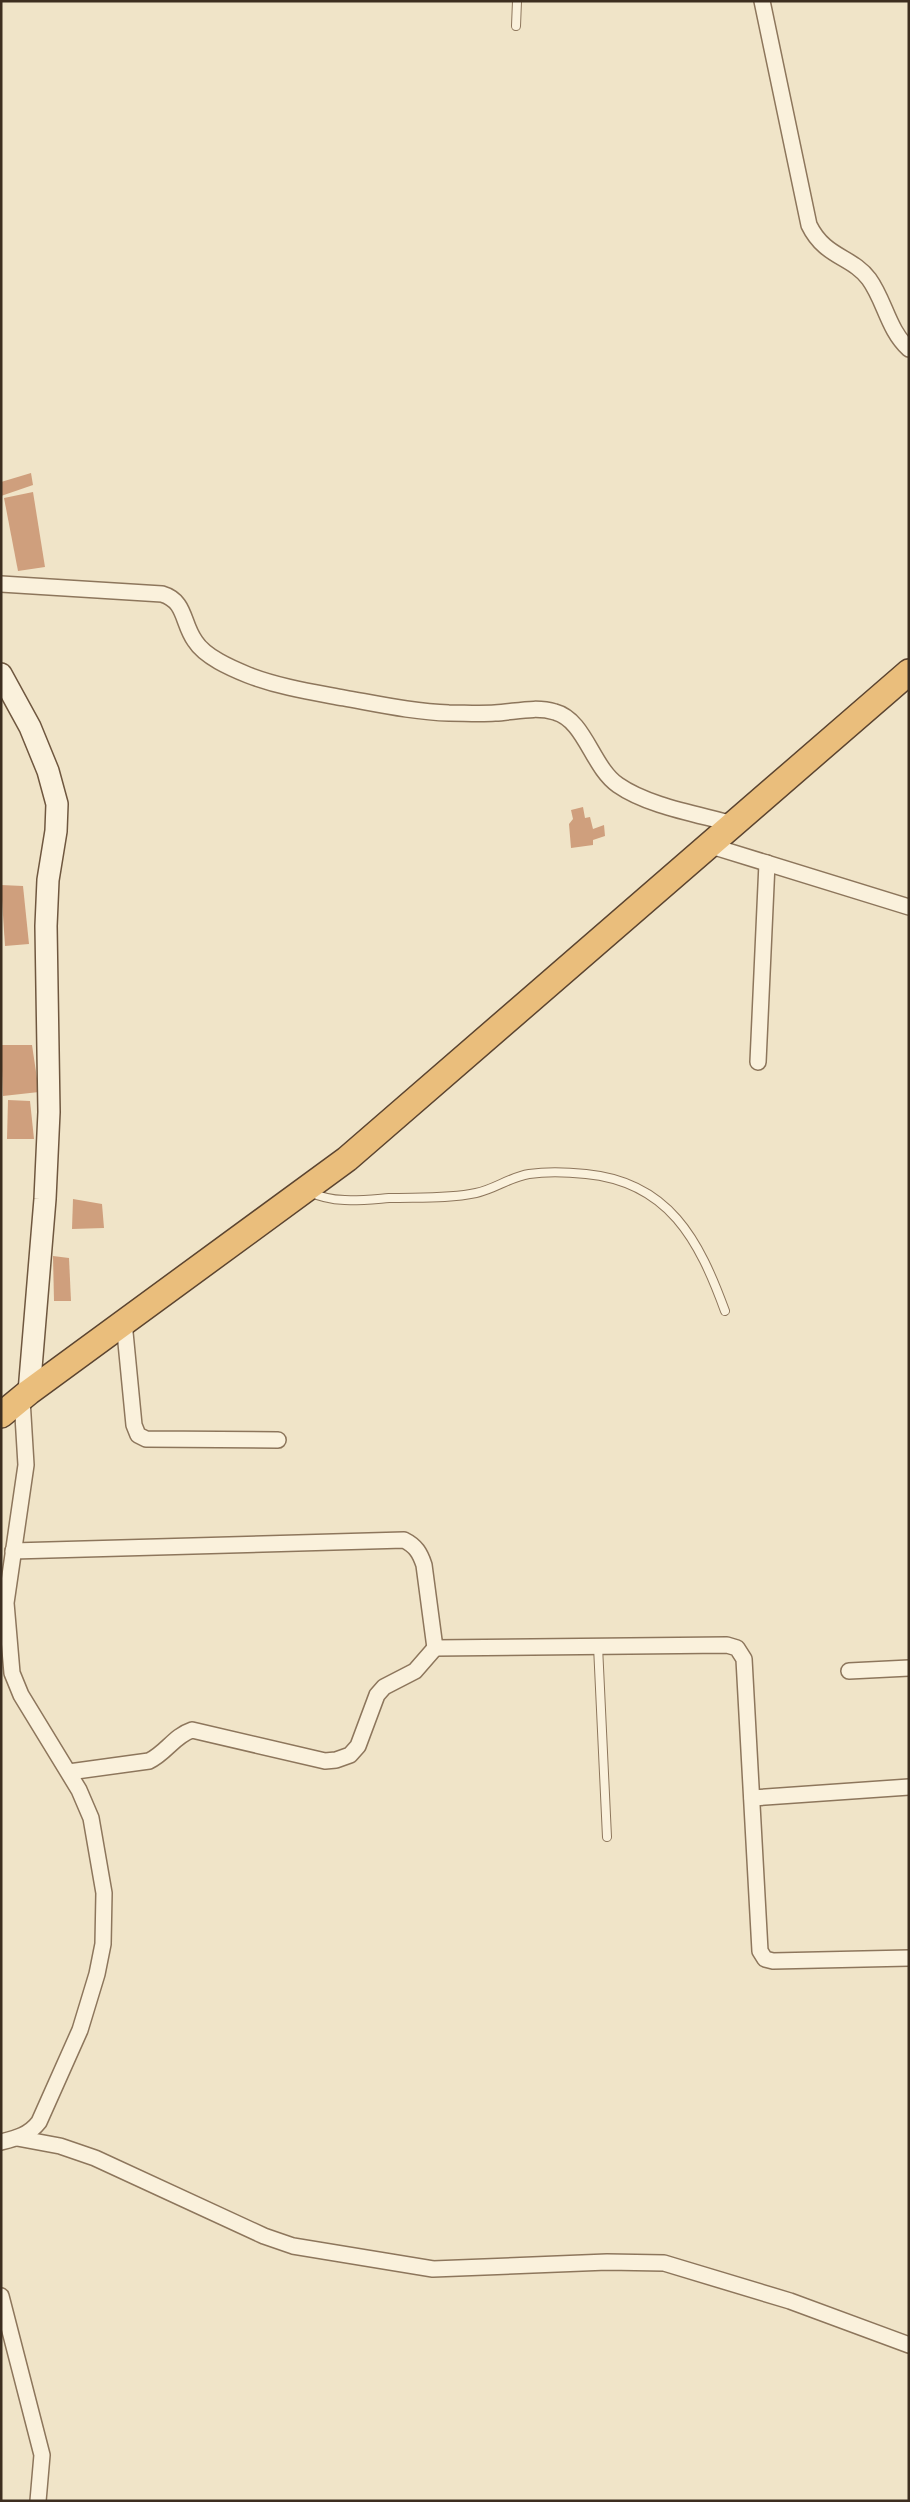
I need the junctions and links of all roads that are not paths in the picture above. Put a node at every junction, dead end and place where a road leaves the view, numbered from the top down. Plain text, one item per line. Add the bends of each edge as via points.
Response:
1 (517, 1) edge
2 (762, 1) edge
3 (516, 26) dead end
4 (909, 349) edge
5 (1, 584) edge
6 (909, 672) edge
7 (1, 674) edge
8 (733, 824) junction
9 (708, 845) junction
10 (767, 863) junction
11 (909, 907) edge
12 (758, 1062) dead end
13 (305, 1190) junction
14 (725, 1311) dead end
15 (124, 1322) junction
16 (13, 1402) edge
17 (278, 1440) dead end
18 (13, 1551) junction
19 (598, 1646) junction
20 (435, 1648) junction
21 (909, 1668) edge
22 (849, 1671) dead end
23 (69, 1772) junction
24 (909, 1787) edge
25 (752, 1798) junction
26 (607, 1837) dead end
27 (909, 1958) edge
28 (17, 2138) junction
29 (1, 2142) edge
30 (1, 2296) edge
31 (909, 2345) edge
32 (38, 2501) edge

1 - 3 lane
2 - 4 street via 809,225 820,244 868,277 899,340
5 - 8 street via 171,596 178,602 191,635 202,649 248,675 292,688 439,712 557,712 577,728 597,762 618,785 666,805
6 - 8 highway
7 - 16 main road via 30,727 57,804 46,926 49,1112 45,1199
8 - 9 highway
9 - 10 street
9 - 13 highway via 347,1159
10 - 11 street
10 - 12 street
13 - 14 lane via 316,1195 351,1200 475,1193 530,1174 564,1172 598,1175 625,1182 670,1209 692,1236 710,1269
13 - 15 highway
15 - 16 highway
15 - 17 street via 134,1425 138,1435 146,1439
16 - 18 street via 26,1465
18 - 20 street via 404,1540 414,1544 424,1565
18 - 23 street via 6,1609 12,1673 21,1695
19 - 20 street
19 - 25 street via 727,1645 737,1648 744,1659
19 - 26 lane
20 - 23 street via 416,1671 384,1687 358,1746 350,1755 336,1760 326,1761 192,1730 180,1734 160,1756 150,1761
21 - 22 street
23 - 28 street via 95,1832 104,1893 103,1944 80,2030 39,2122
24 - 25 street
25 - 27 street via 760,1951 765,1959
28 - 29 street
28 - 31 street via 60,2146 95,2158 292,2246 433,2269 664,2263 790,2301
30 - 32 street via 42,2455

